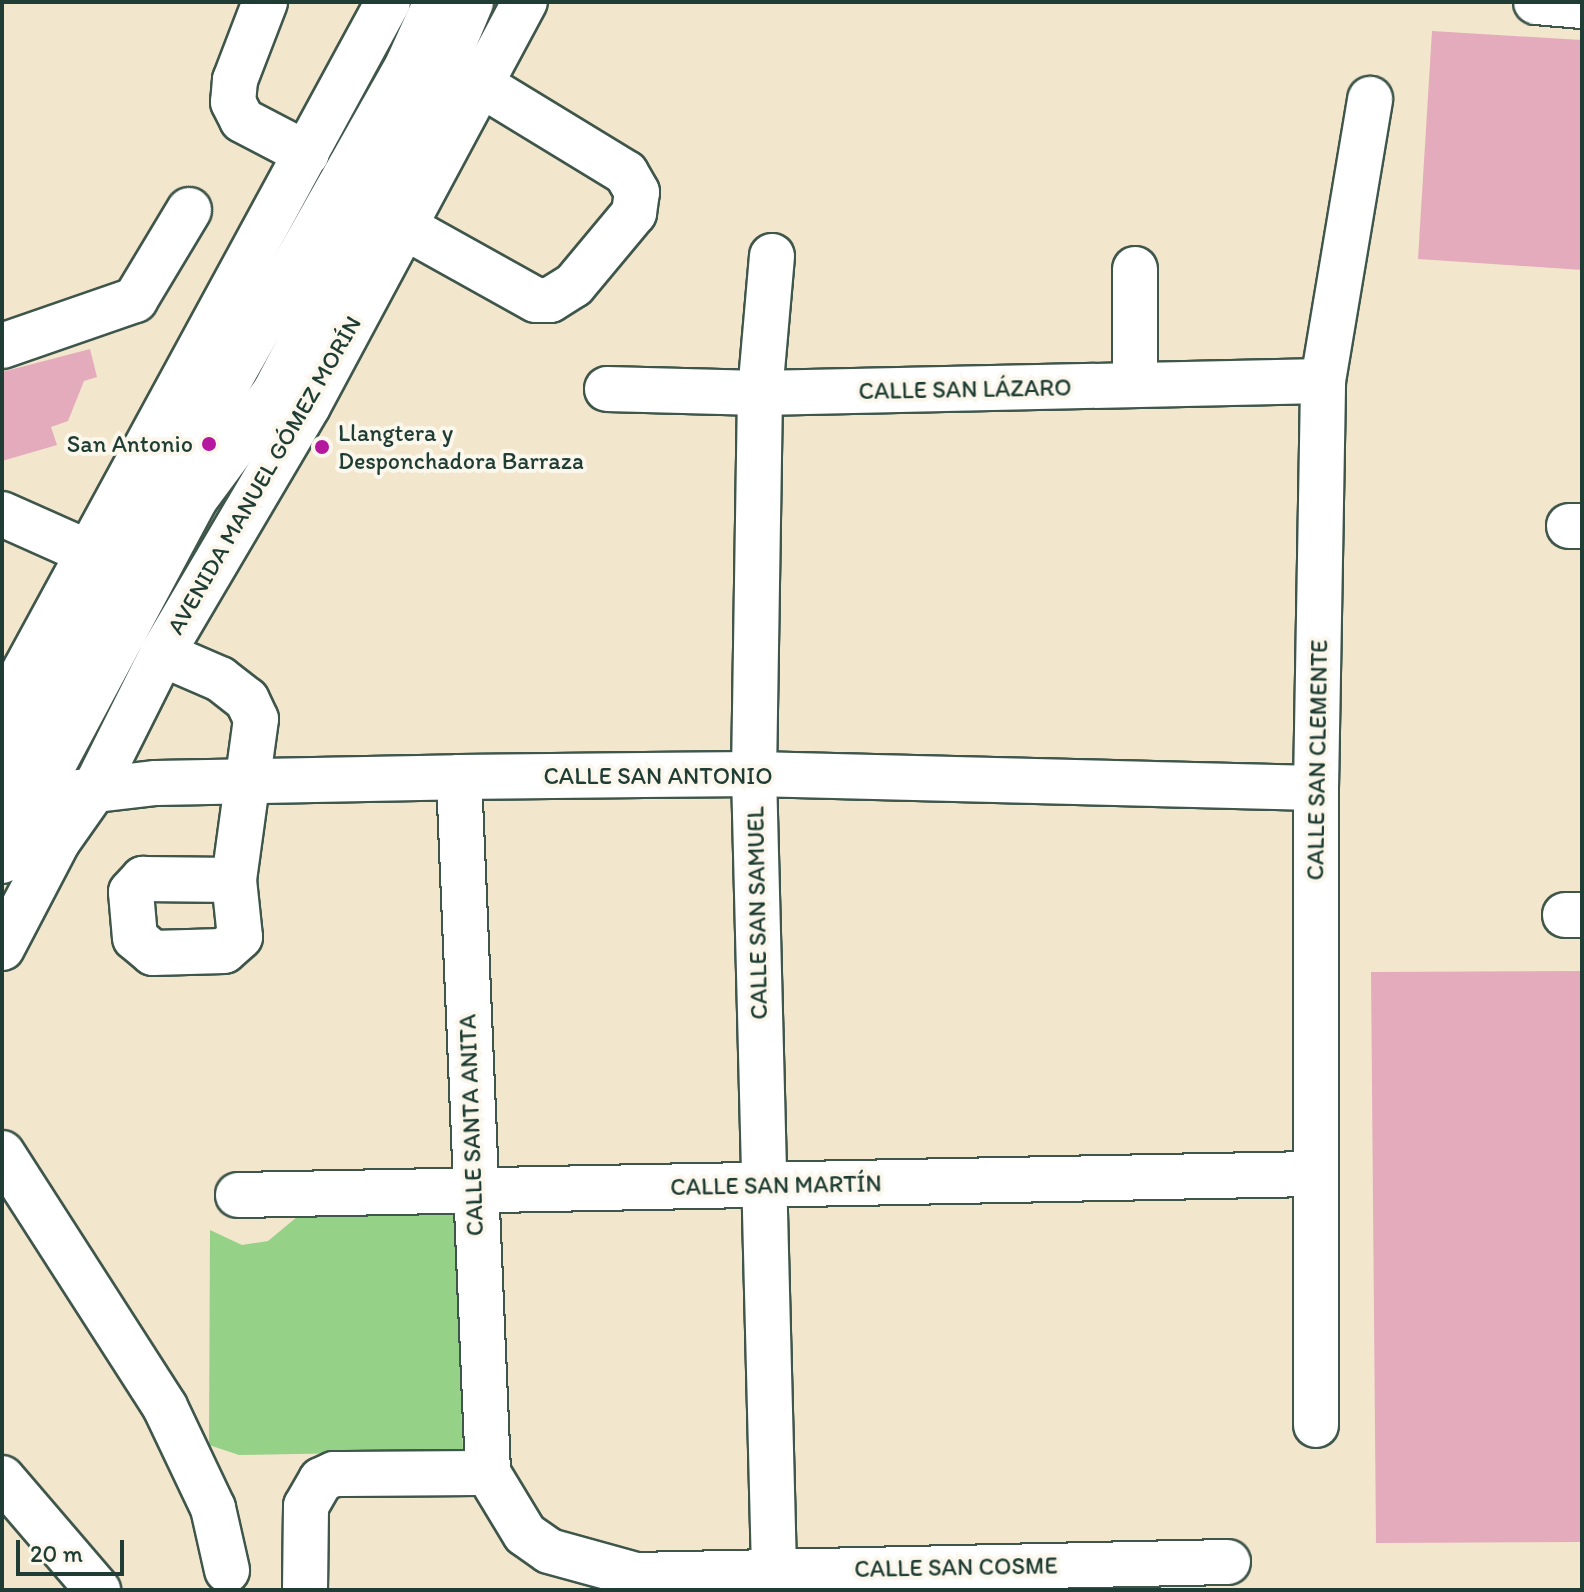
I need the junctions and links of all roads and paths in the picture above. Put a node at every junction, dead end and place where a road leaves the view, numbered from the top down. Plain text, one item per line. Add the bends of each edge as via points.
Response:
1 (265, 2) edge
2 (388, 2) edge
3 (436, 2) edge
4 (471, 2) edge
5 (525, 2) edge
6 (1536, 2) edge
7 (1582, 6) edge
8 (480, 84) junction
9 (1370, 99) dead end
10 (307, 154) junction
11 (189, 210) dead end
12 (403, 226) junction
13 (772, 256) dead end
14 (1135, 269) dead end
15 (2, 346) edge
16 (1323, 381) junction
17 (1135, 385) junction
18 (607, 389) dead end
19 (760, 393) junction
20 (2, 514) edge
21 (92, 554) junction
22 (162, 654) junction
23 (2, 712) edge
24 (2, 770) edge
25 (754, 774) junction
26 (459, 777) junction
27 (244, 783) junction
28 (1316, 788) junction
29 (94, 790) junction
30 (19, 800) edge
31 (2, 861) edge
32 (234, 880) dead end
33 (2, 948) edge
34 (2, 1153) edge
35 (1314, 1174) junction
36 (762, 1185) junction
37 (473, 1191) junction
38 (238, 1195) dead end
39 (1316, 1425) dead end
40 (488, 1473) junction
41 (2, 1478) edge
42 (1228, 1562) dead end
43 (227, 1570) dead end
44 (774, 1570) junction
45 (636, 1582) edge
46 (98, 1590) edge
47 (305, 1590) edge

1 - 10 street via 235,80 233,102 242,120
2 - 10 street
3 - 24 street via 408,64 248,347 162,477
4 - 30 street via 437,83 274,393 196,498
5 - 8 street, AVENIDA MANUEL GÓMEZ MORÍN
6 - 7 street
8 - 12 street, AVENIDA MANUEL GÓMEZ MORÍN
8 - 12 street via 626,173 637,192 634,213 574,285 550,300 536,300
9 - 16 street, CALLE SAN CLEMENTE
10 - 21 street
11 - 15 street via 135,300
12 - 22 street, AVENIDA MANUEL GÓMEZ MORÍN via 308,406
13 - 19 street, CALLE SAN SAMUEL
14 - 17 street
16 - 17 street, CALLE SAN LÁZARO
16 - 28 street, CALLE SAN CLEMENTE
17 - 19 street, CALLE SAN LÁZARO
18 - 19 street, CALLE SAN LÁZARO
19 - 25 street, CALLE SAN SAMUEL
20 - 21 street
21 - 23 street
22 - 27 street via 220,679 247,700 256,719
22 - 29 street, AVENIDA MANUEL GÓMEZ MORÍN
25 - 26 street, CALLE SAN ANTONIO
25 - 28 street, CALLE SAN ANTONIO
25 - 36 street, CALLE SAN SAMUEL
26 - 27 street, CALLE SAN ANTONIO
26 - 37 street, CALLE SANTA ANITA
27 - 29 street, CALLE SAN ANTONIO
27 - 32 street
28 - 35 street, CALLE SAN CLEMENTE
29 - 30 street, CALLE SAN ANTONIO
29 - 33 street, AVENIDA MANUEL GÓMEZ MORÍN via 58,841
30 - 31 street
34 - 43 street via 165,1407 213,1508
35 - 36 street, CALLE SAN MARTÍN
35 - 39 street, CALLE SAN CLEMENTE
36 - 37 street, CALLE SAN MARTÍN
36 - 44 street, CALLE SAN SAMUEL
37 - 38 street, CALLE SAN MARTÍN
37 - 40 street, CALLE SANTA ANITA
40 - 45 street, CALLE SAN COSME via 525,1534 549,1551
40 - 47 street via 334,1474 312,1491 306,1506
41 - 46 street
42 - 44 street, CALLE SAN COSME
44 - 45 street, CALLE SAN COSME

